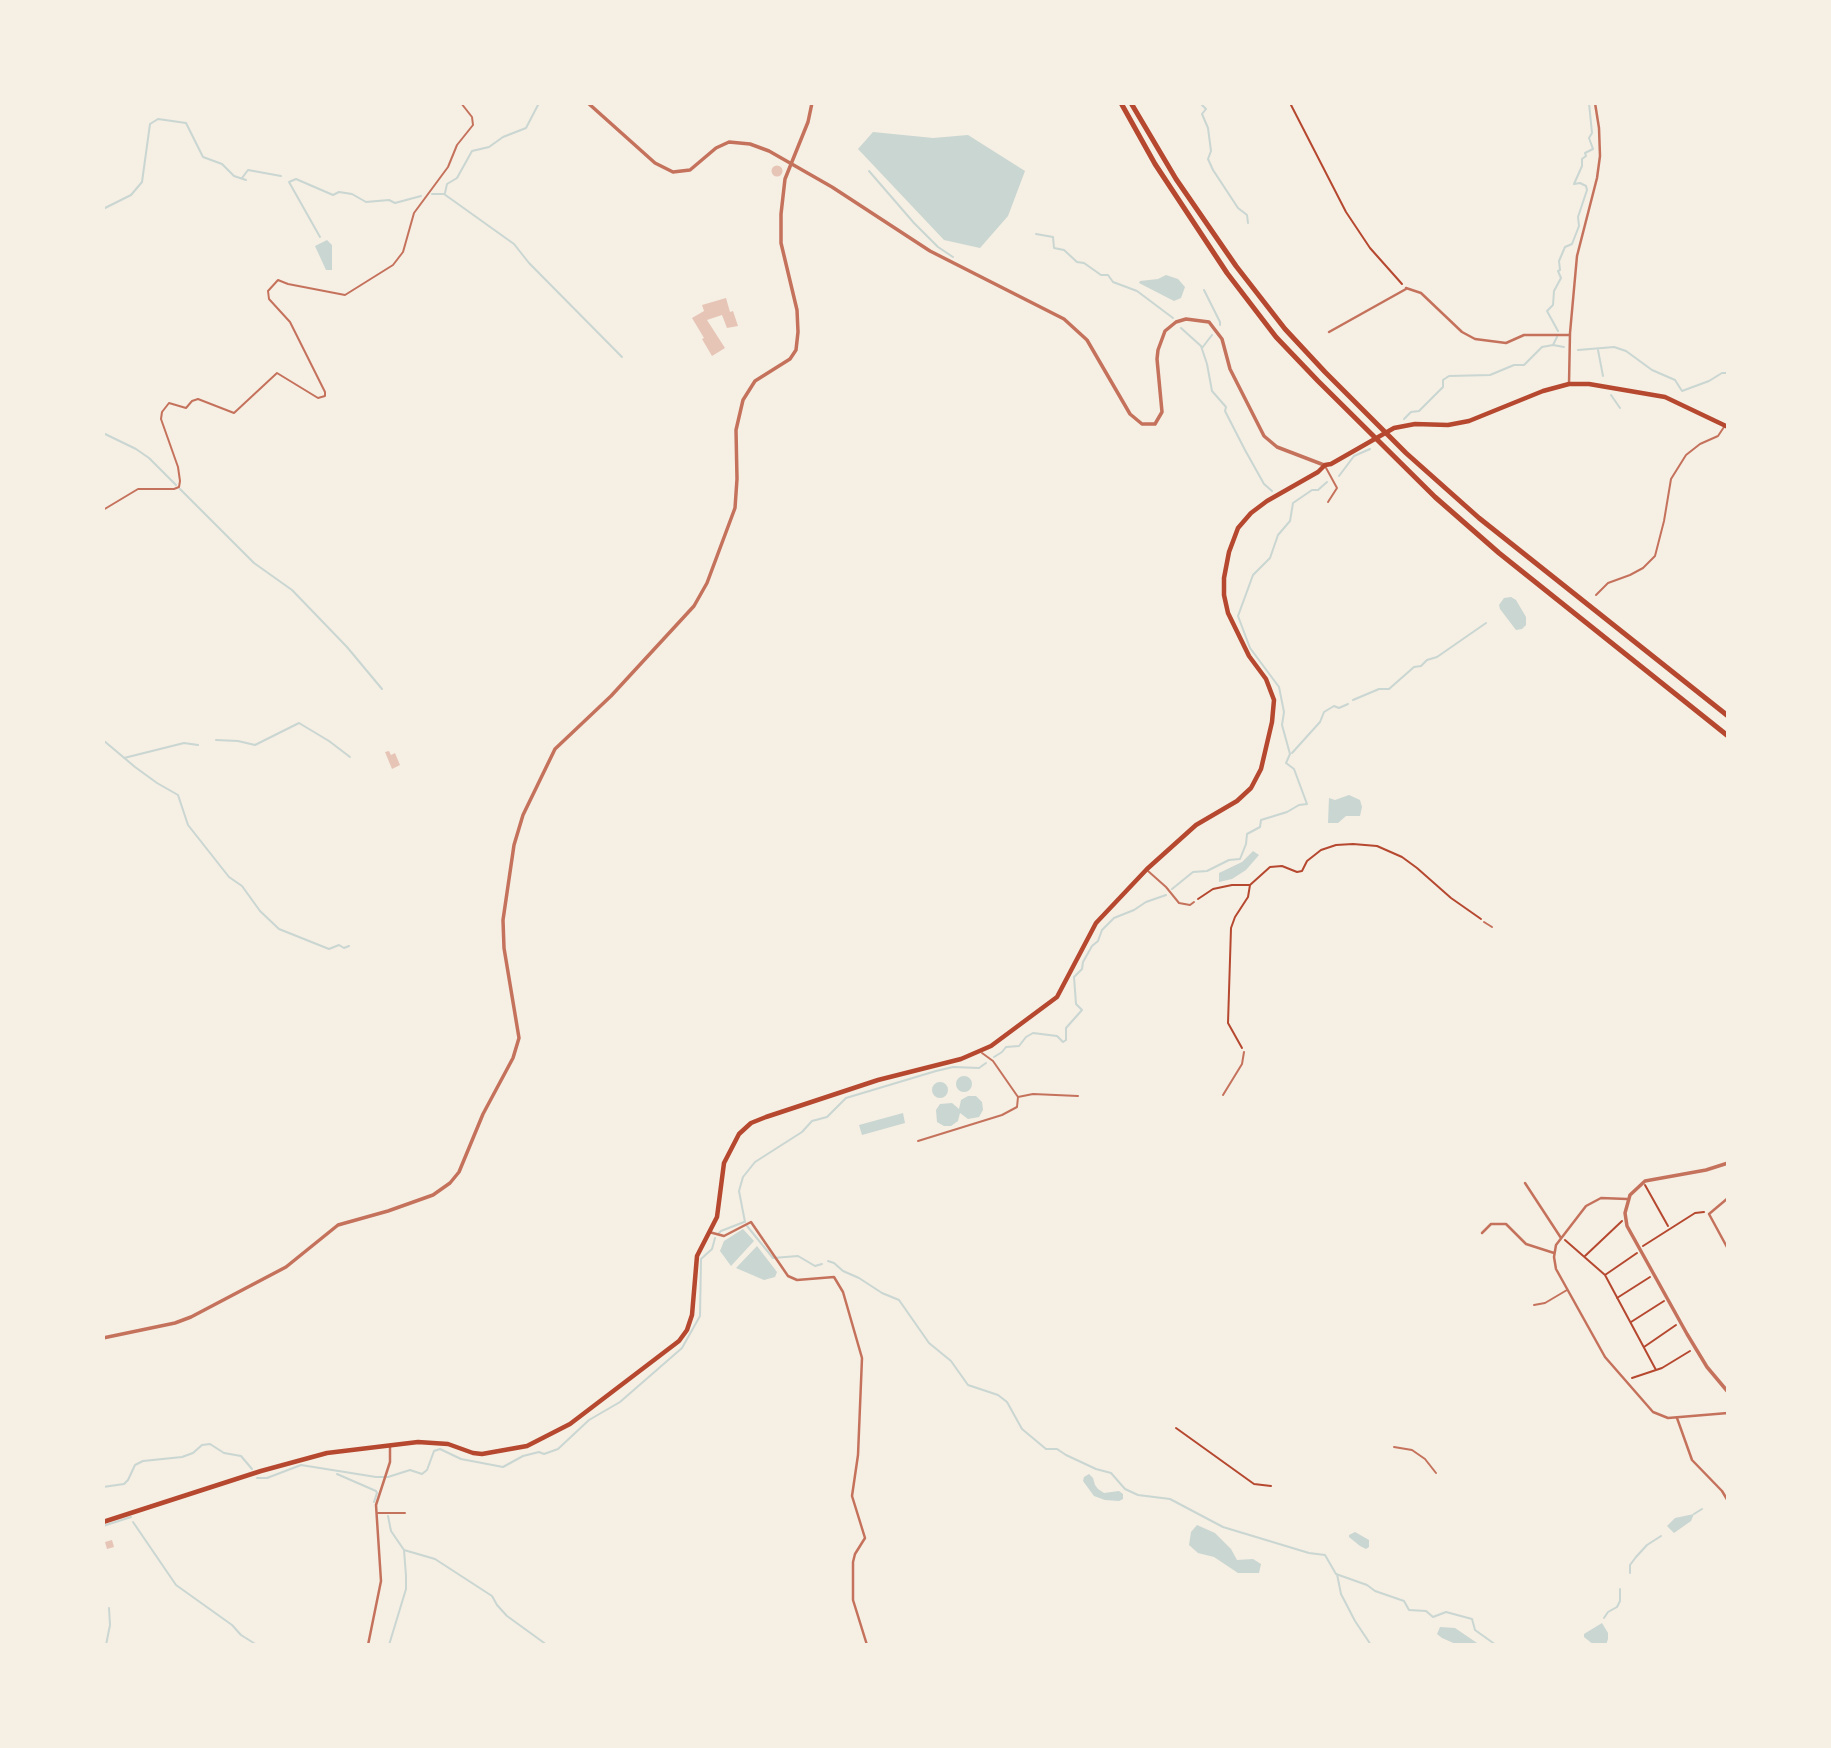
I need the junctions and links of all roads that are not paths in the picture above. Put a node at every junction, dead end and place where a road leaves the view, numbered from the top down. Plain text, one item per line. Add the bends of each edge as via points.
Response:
1 (461, 103) edge
2 (588, 103) edge
3 (812, 103) edge
4 (1121, 103) edge
5 (1131, 103) edge
6 (1595, 103) edge
7 (791, 163) junction
8 (1329, 332) dead end
9 (1570, 335) junction
10 (1569, 384) junction
11 (1726, 427) edge
12 (1325, 465) junction
13 (1328, 502) dead end
14 (103, 510) edge
15 (1596, 595) dead end
16 (1728, 716) edge
17 (1728, 736) edge
18 (1147, 869) junction
19 (1194, 902) road end
20 (1484, 922) road end
21 (1492, 927) dead end
22 (980, 1052) junction
23 (1244, 1052) road end
24 (1223, 1095) dead end
25 (1078, 1096) dead end
26 (1018, 1097) junction
27 (918, 1141) dead end
28 (1728, 1163) edge
29 (1525, 1183) dead end
30 (1728, 1198) edge
31 (1628, 1199) junction
32 (709, 1232) junction
33 (1482, 1233) dead end
34 (1563, 1239) junction
35 (1728, 1249) edge
36 (1554, 1253) junction
37 (1567, 1290) junction
38 (1534, 1305) dead end
39 (103, 1338) edge
40 (1728, 1392) edge
41 (1728, 1413) edge
42 (1676, 1418) junction
43 (390, 1446) junction
44 (1394, 1447) dead end
45 (1436, 1473) dead end
46 (1728, 1501) edge
47 (377, 1513) junction
48 (405, 1513) dead end
49 (103, 1522) edge
50 (368, 1645) edge
51 (867, 1645) edge

1 - 14 lane via 473,125 414,214 393,265 345,295 278,280 268,291 269,299 290,321 325,396 318,398 277,373 234,413 204,400 194,399 186,408 169,403 161,415 178,467 179,486 141,488
2 - 7 street via 668,170 690,170 732,141 759,147
3 - 7 street
4 - 17 highway via 1227,273 1276,337 1344,408 1470,528
5 - 16 highway via 1236,266 1285,329 1353,399 1406,453 1535,565
6 - 9 street via 1600,156 1577,256
7 - 12 street via 930,251 1064,319 1087,340 1130,414 1142,424 1155,424 1163,412 1157,359 1166,331 1186,319 1209,322 1222,339 1230,369 1265,436 1277,447
7 - 39 street via 780,232 797,310 796,350 786,362 755,381 743,400 736,430 735,508 694,606 555,749 523,814 503,920 519,1038 458,1172 433,1195 338,1225 286,1267 191,1317
8 - 9 street via 1406,288 1422,293 1475,340 1506,343 1524,335
9 - 10 street
10 - 11 main road via 1665,397
10 - 12 main road via 1469,421 1394,428
11 - 15 lane via 1686,455 1671,479 1655,556
12 - 13 lane via 1337,488
12 - 18 main road via 1251,513 1238,528 1229,552 1224,578 1228,613 1274,700 1261,769 1237,801 1196,825
18 - 19 lane via 1179,903
18 - 22 main road via 1096,923 1057,997
20 - 21 lane
22 - 26 lane via 993,1061
22 - 32 main road via 751,1123 739,1134 724,1163 717,1217
23 - 24 lane
25 - 26 lane
26 - 27 lane via 1017,1107 1002,1115
28 - 31 street via 1650,1179
29 - 34 street
30 - 35 street via 1709,1214
31 - 34 street via 1593,1201
31 - 40 street via 1628,1226 1695,1348
32 - 43 main road via 697,1256 687,1330 679,1341 570,1424 527,1446 496,1453 473,1453 428,1442
32 - 51 street via 721,1237 751,1222 792,1279 836,1279 850,1314 862,1358 852,1496 865,1538 853,1562 853,1600
33 - 36 street via 1491,1224 1506,1224 1526,1244
34 - 36 street
36 - 37 street
37 - 38 lane
37 - 42 street via 1614,1369 1653,1412
41 - 42 street
42 - 46 street via 1692,1460
43 - 47 street
43 - 49 main road via 309,1457
44 - 45 lane via 1412,1450
47 - 48 lane
47 - 50 street via 381,1581

